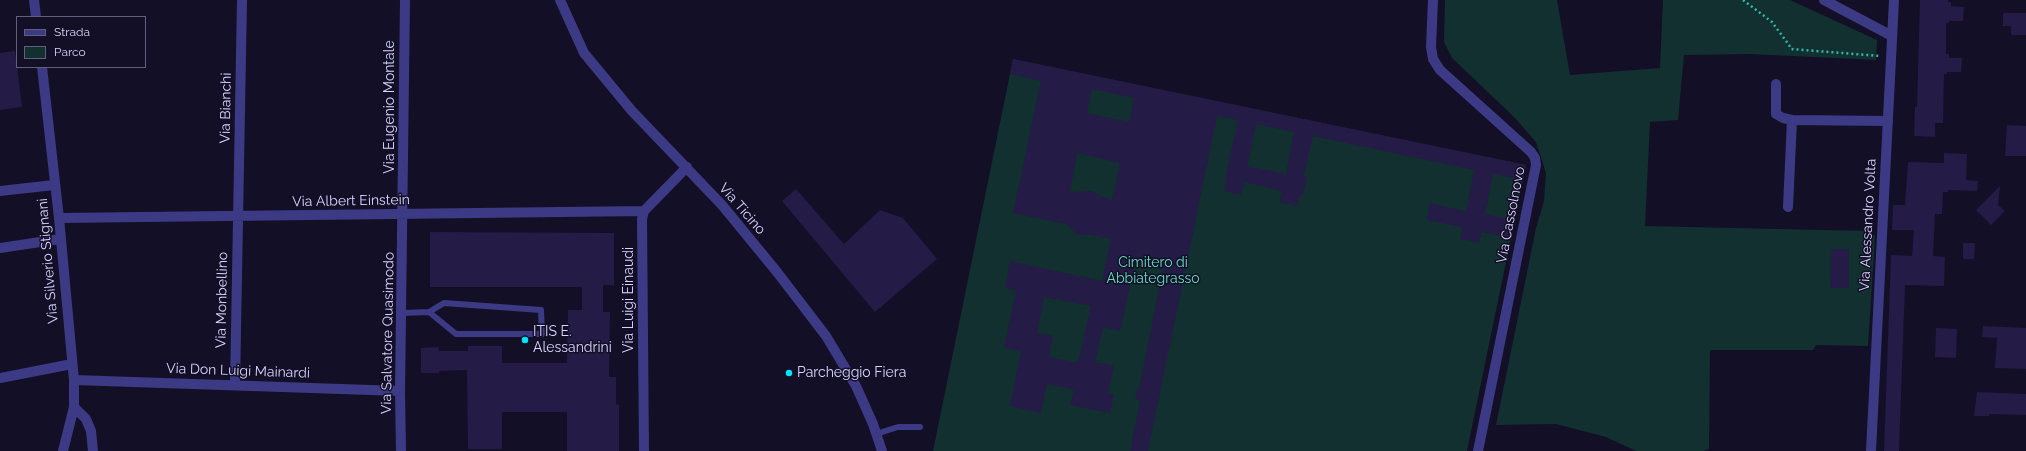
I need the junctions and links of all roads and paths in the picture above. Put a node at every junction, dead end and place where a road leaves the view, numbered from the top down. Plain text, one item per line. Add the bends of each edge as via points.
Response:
1 (34, 0) edge
2 (242, 0) edge
3 (405, 0) edge
4 (560, 0) edge
5 (1433, 0) edge
6 (1743, 0) edge
7 (1824, 0) edge
8 (1894, 0) edge
9 (36, 16) edge
10 (1892, 36) junction
11 (1891, 57) junction
12 (42, 68) edge
13 (1776, 84) dead end
14 (1792, 120) junction
15 (1888, 121) junction
16 (687, 166) junction
17 (54, 185) junction
18 (0, 191) edge
19 (1788, 207) dead end
20 (644, 211) junction
21 (403, 215) junction
22 (238, 216) junction
23 (59, 218) junction
24 (60, 239) junction
25 (0, 248) edge
26 (429, 312) junction
27 (402, 313) junction
28 (72, 364) junction
29 (0, 378) edge
30 (74, 380) junction
31 (234, 385) junction
32 (400, 391) junction
33 (74, 407) junction
34 (920, 427) dead end
35 (876, 434) junction
36 (63, 451) edge
37 (93, 451) edge
38 (401, 451) edge
39 (644, 451) edge
40 (882, 451) edge
41 (1478, 451) edge
42 (1871, 451) edge

1 - 9 street
2 - 22 street, Via Bianchi
3 - 21 street, Via Eugenio Montale
4 - 16 street, Via Ticino via 584,53 632,110
5 - 41 street, Via Cassolnovo via 1433,59 1440,70 1531,152 1536,165
6 - 11 path via 1772,22 1790,49
7 - 10 street
8 - 10 street, Via Alessandro Volta
10 - 11 street, Via Alessandro Volta
11 - 15 street, Via Alessandro Volta
12 - 17 street, Via Silverio Stignani
13 - 14 street via 1776,114
14 - 15 street
14 - 19 street
15 - 42 street, Via Alessandro Volta
16 - 20 street
16 - 35 street, Via Ticino via 777,272 826,336 856,386
17 - 18 street
17 - 23 street, Via Silverio Stignani
20 - 21 street, Via Albert Einstein
20 - 39 street, Via Luigi Einaudi
21 - 22 street, Via Albert Einstein
21 - 27 street, Via Salvatore Quasimodo
22 - 23 street, Via Albert Einstein
22 - 31 street, Via Monbellino
23 - 24 street, Via Silverio Stignani
24 - 25 street
24 - 28 street, Via Silverio Stignani
26 - 26 lane via 444,302 541,310 542,334 456,334
26 - 27 lane
27 - 32 street, Via Salvatore Quasimodo
28 - 29 street
28 - 30 street, Via Silverio Stignani
30 - 31 street, Via Don Luigi Mainardi
30 - 33 street, Via Silverio Stignani
31 - 32 street, Via Don Luigi Mainardi
32 - 38 street, Via Salvatore Quasimodo
33 - 36 street, Via Silverio Stignani
33 - 37 street via 86,419 91,431
34 - 35 lane via 898,427
35 - 40 street, Via Ticino

